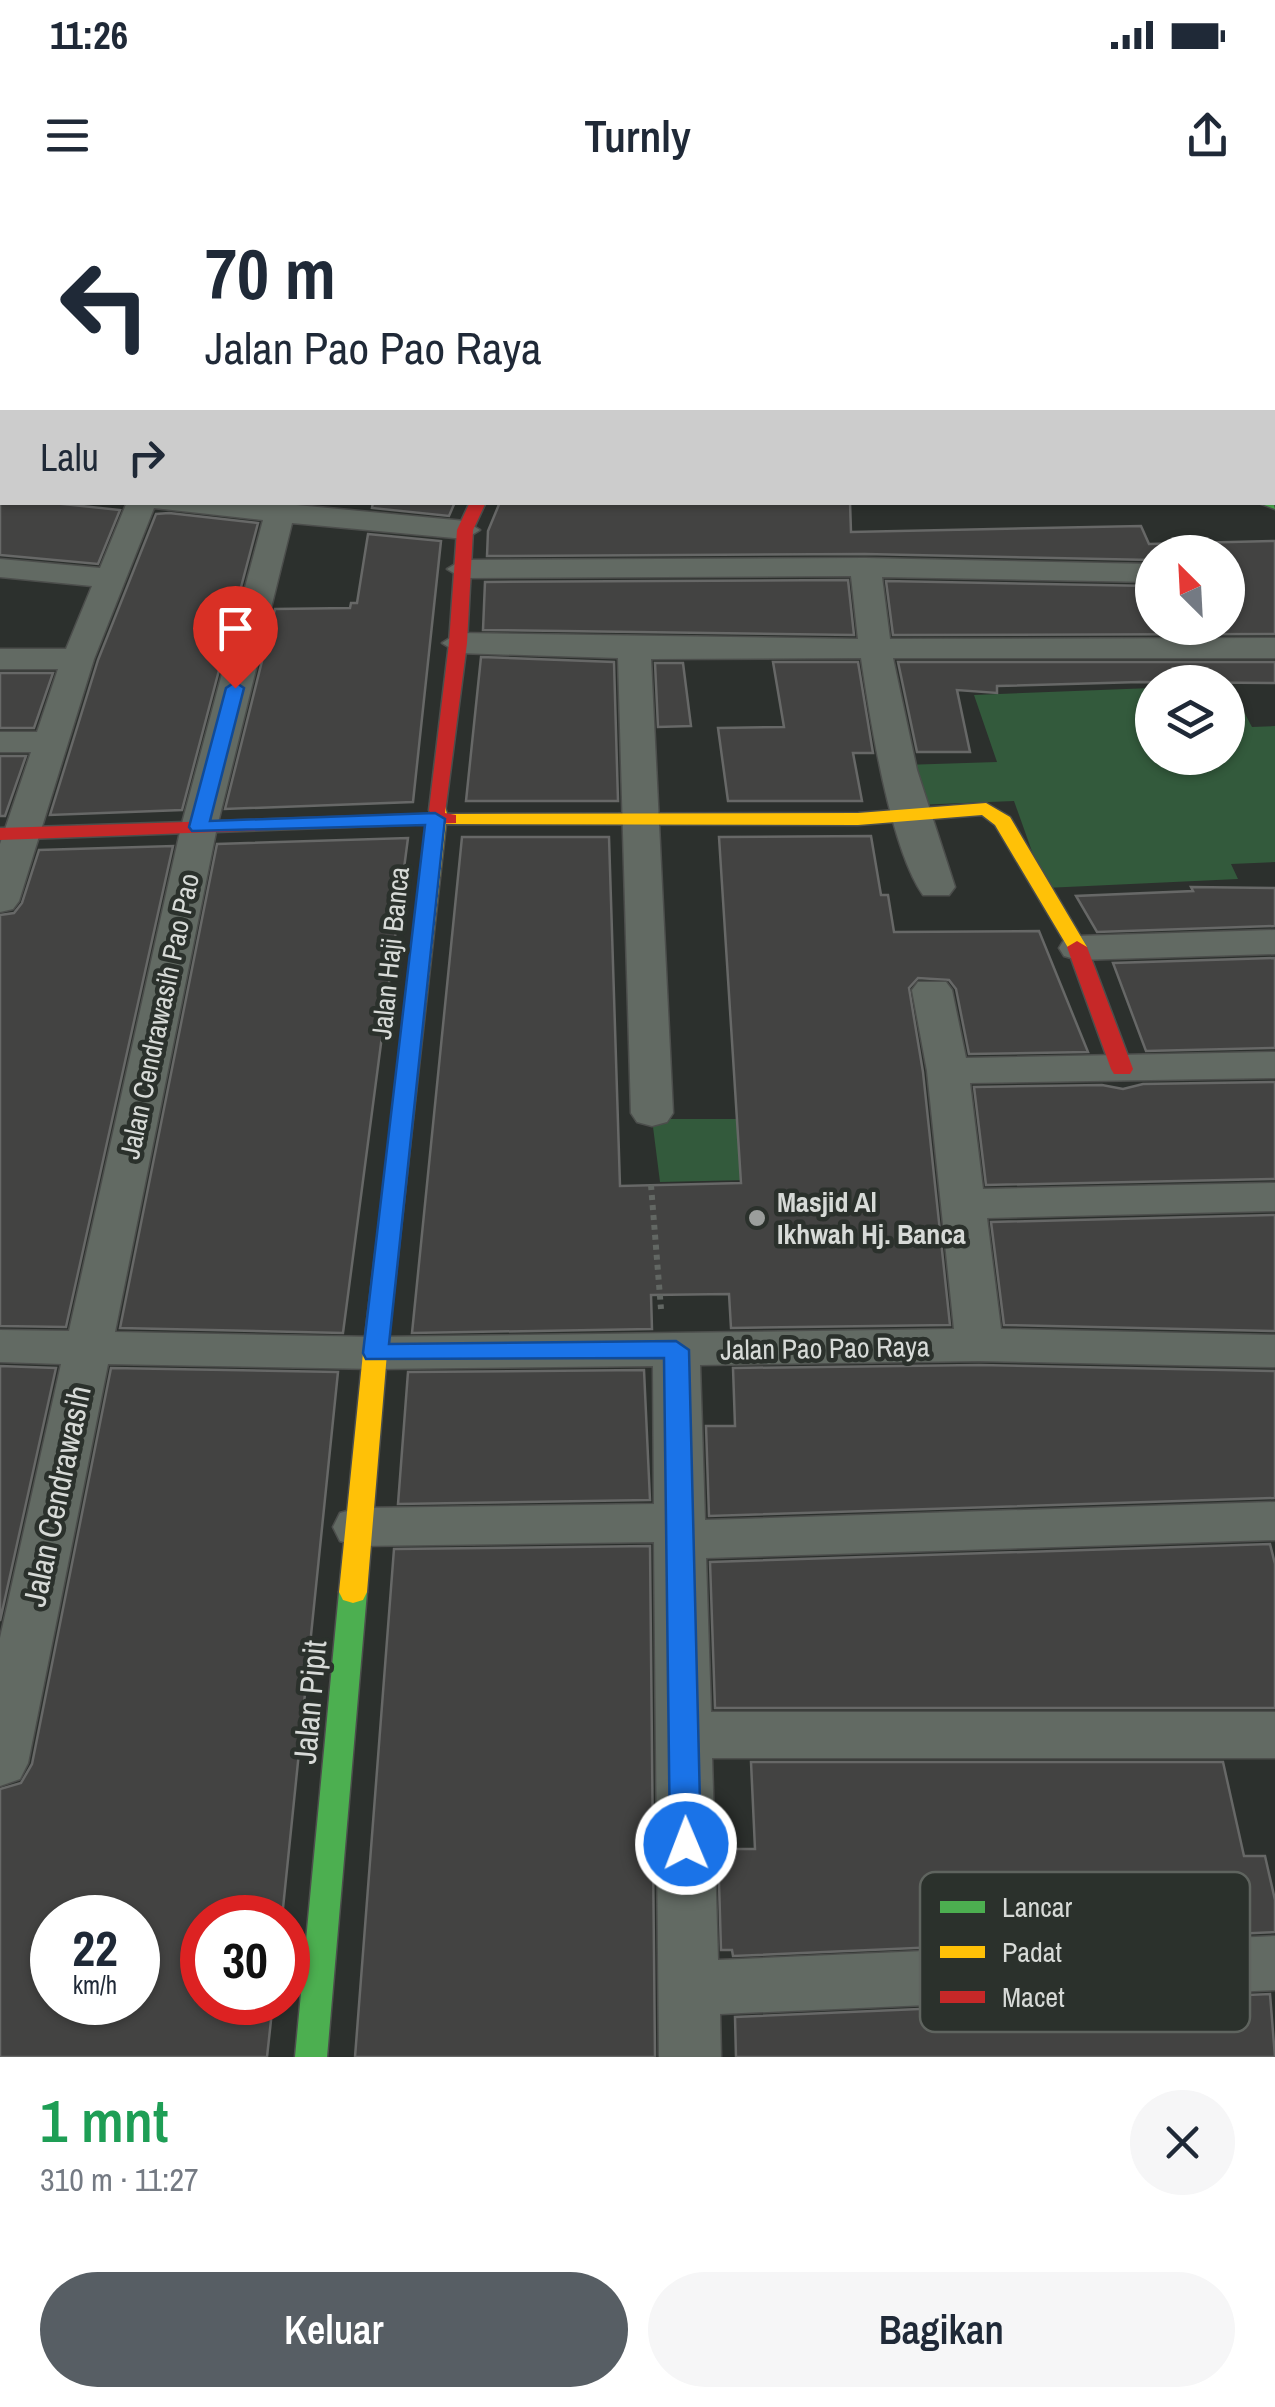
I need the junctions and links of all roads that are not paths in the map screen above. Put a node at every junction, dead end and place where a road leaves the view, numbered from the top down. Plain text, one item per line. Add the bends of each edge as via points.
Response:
1 (141, 505) edge
2 (193, 505) edge
3 (279, 514) junction
4 (471, 516) edge
5 (865, 567) junction
6 (0, 568) edge
7 (462, 569) junction
8 (1135, 573) edge
9 (113, 579) junction
10 (458, 643) junction
11 (874, 648) junction
12 (1275, 648) edge
13 (634, 649) junction
14 (0, 659) edge
15 (78, 659) junction
16 (0, 742) edge
17 (51, 742) junction
18 (908, 816) junction
19 (435, 819) junction
20 (638, 820) junction
21 (199, 827) junction
22 (10, 834) edge
23 (936, 888) dead end
24 (0, 901) edge
25 (1275, 942) edge
26 (1078, 948) junction
27 (932, 990) dead end
28 (1275, 1065) edge
29 (1122, 1069) junction
30 (948, 1071) junction
31 (652, 1113) dead end
32 (1275, 1197) edge
33 (963, 1204) junction
34 (0, 1346) edge
35 (90, 1346) junction
36 (978, 1346) junction
37 (670, 1350) junction
38 (1275, 1351) edge
39 (375, 1353) junction
40 (1275, 1521) edge
41 (358, 1527) junction
42 (680, 1531) junction
43 (683, 1735) junction
44 (1275, 1735) edge
45 (0, 1764) edge
46 (1275, 1963) edge
47 (1250, 1964) edge
48 (920, 1978) edge
49 (688, 1988) junction
50 (311, 2057) edge
51 (690, 2057) edge

1 - 9 street
2 - 3 street
3 - 4 street
3 - 21 street, Jalan Cendrawasih Pao Pao
4 - 7 street, Jalan Haji Banca
5 - 7 street
5 - 8 street
5 - 11 street
6 - 9 street
7 - 10 street, Jalan Haji Banca
9 - 15 street
10 - 13 street
10 - 19 street, Jalan Haji Banca
11 - 12 street
11 - 13 street
11 - 18 street
13 - 20 street
14 - 15 street
15 - 17 street
16 - 17 street
17 - 22 street
18 - 20 street
18 - 23 street
18 - 26 street via 992,811
19 - 20 street
19 - 21 street
19 - 39 street, Jalan Haji Banca
20 - 31 street
21 - 22 street
21 - 35 street, Jalan Cendrawasih Pao Pao
22 - 24 street
25 - 26 street
26 - 29 street
27 - 30 street
28 - 29 street
29 - 30 street
30 - 33 street
32 - 33 street
33 - 36 street
34 - 35 street, Jalan Pao Pao Raya
35 - 39 street, Jalan Pao Pao Raya
35 - 45 street, Jalan Cendrawasih
36 - 37 street, Jalan Pao Pao Raya
36 - 38 street, Jalan Pao Pao Raya
37 - 39 street, Jalan Pao Pao Raya
37 - 42 street
39 - 41 street, Jalan Pipit
40 - 42 street
41 - 42 street
41 - 50 street, Jalan Pipit
42 - 43 street
43 - 44 street
43 - 49 street
46 - 47 street
48 - 49 street
49 - 51 street

